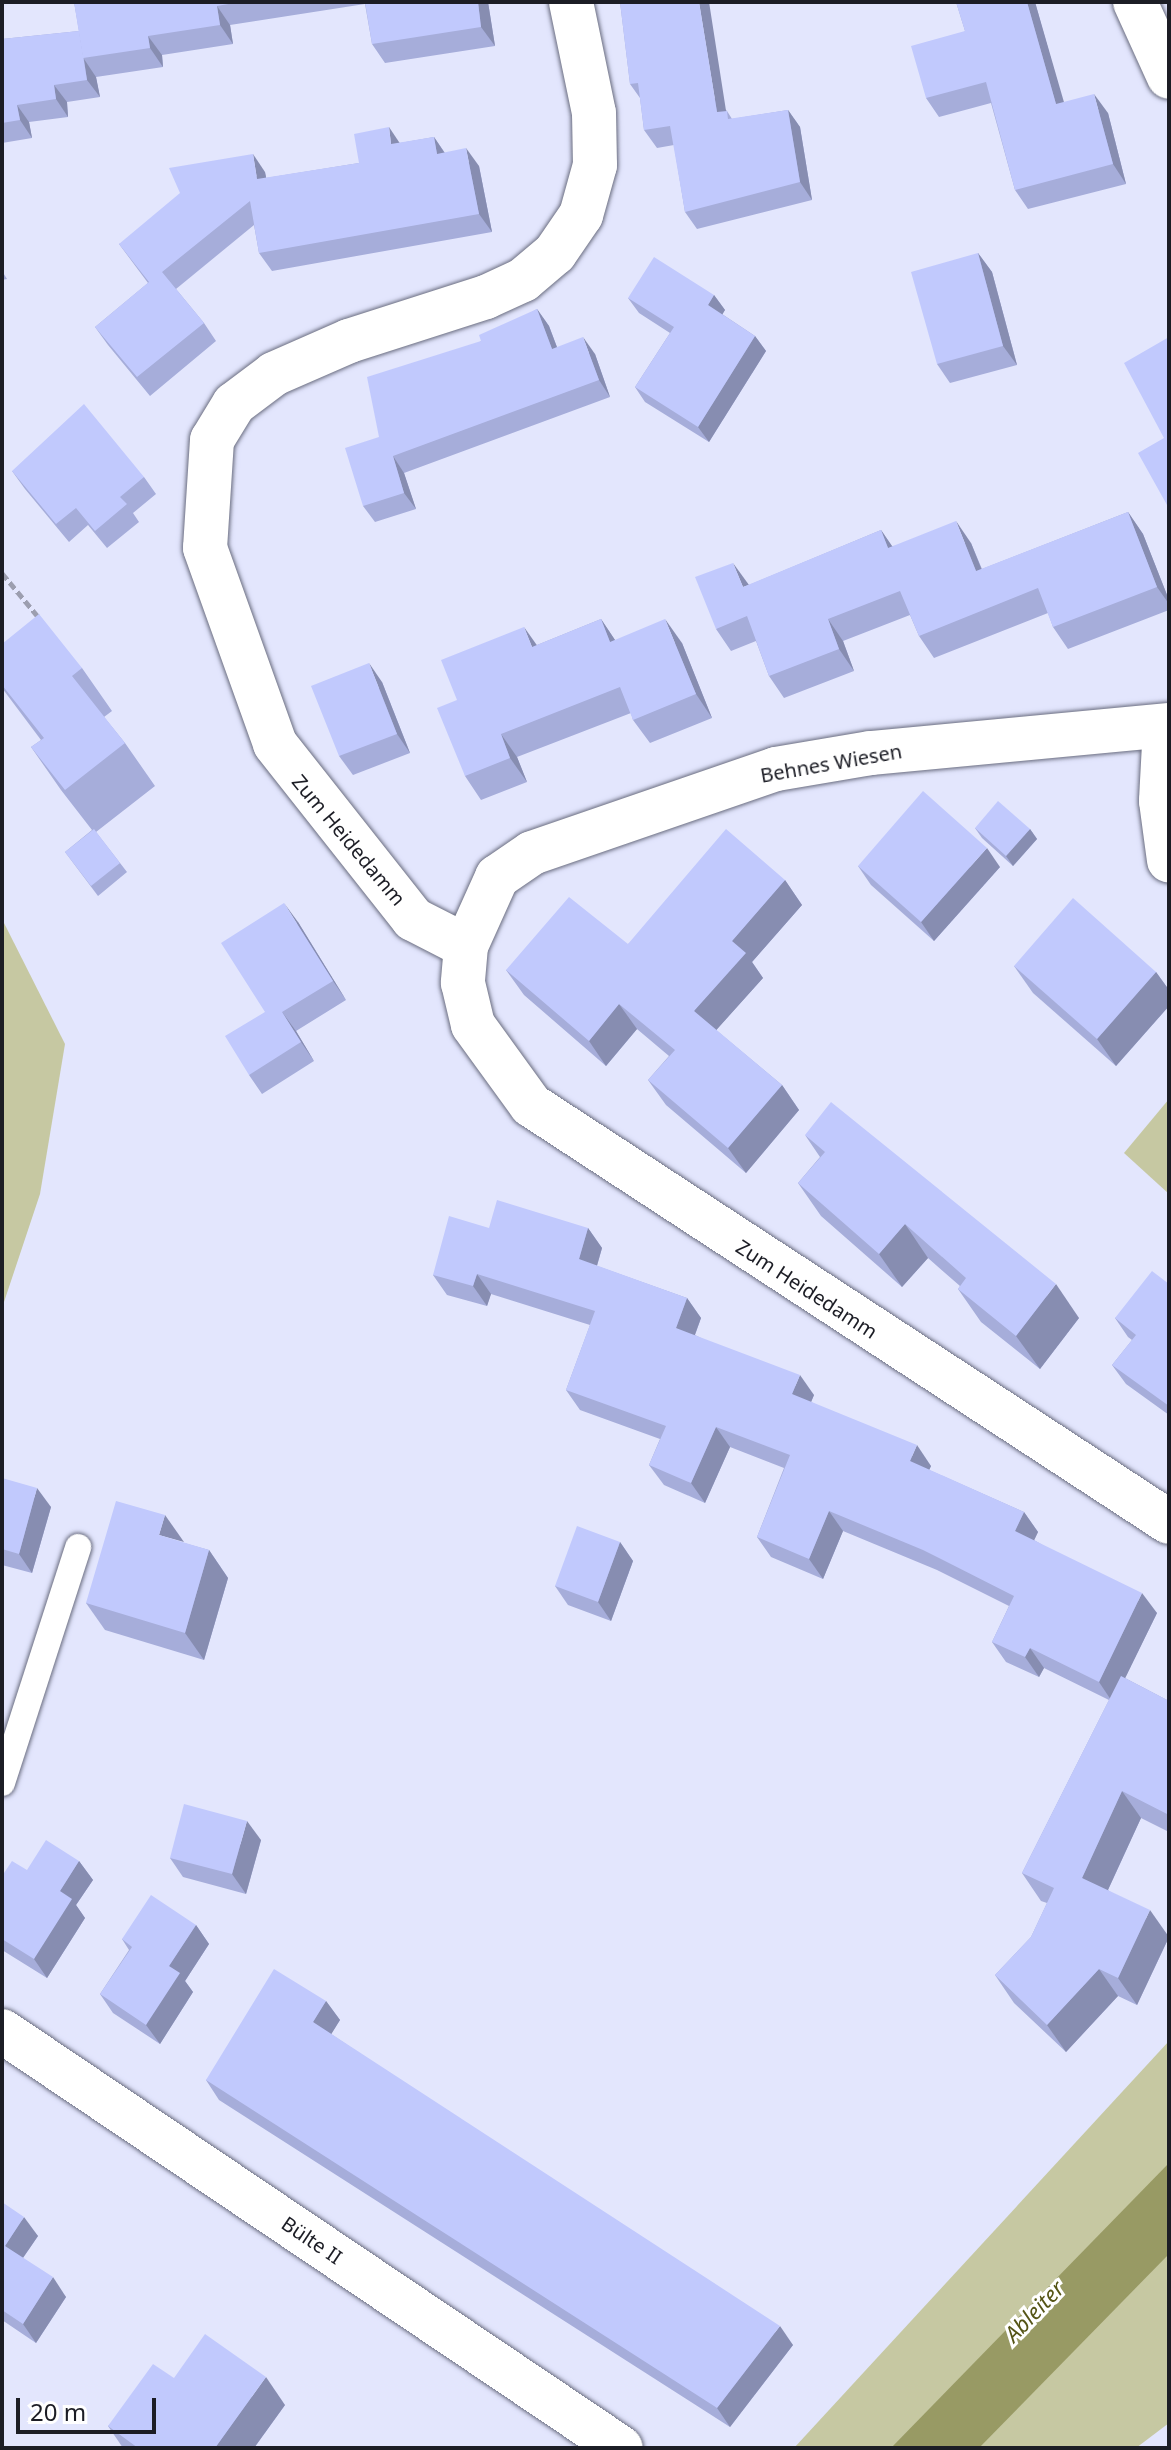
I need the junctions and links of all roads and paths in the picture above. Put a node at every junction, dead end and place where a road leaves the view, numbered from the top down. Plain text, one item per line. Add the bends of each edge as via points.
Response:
1 (571, 2) edge
2 (1135, 2) edge
3 (1169, 77) edge
4 (2, 573) edge
5 (46, 627) edge
6 (1167, 726) edge
7 (1169, 860) edge
8 (466, 946) junction
9 (1169, 1522) edge
10 (78, 1547) dead end
11 (2, 1783) edge
12 (2, 2031) edge
13 (621, 2448) edge

1 - 8 street, Zum Heidedamm via 594,113 595,165 581,215 555,253 523,280 486,297 349,341 274,374 234,404 212,440 204,491 205,548 275,744 413,919
2 - 3 street
4 - 5 path
6 - 7 street, Behnes Wiesen via 1161,801
6 - 8 street, Behnes Wiesen via 871,753 776,769 532,853 497,877
8 - 9 street, Zum Heidedamm via 463,983 473,1025 531,1105
10 - 11 lane
12 - 13 street, Bülte II

